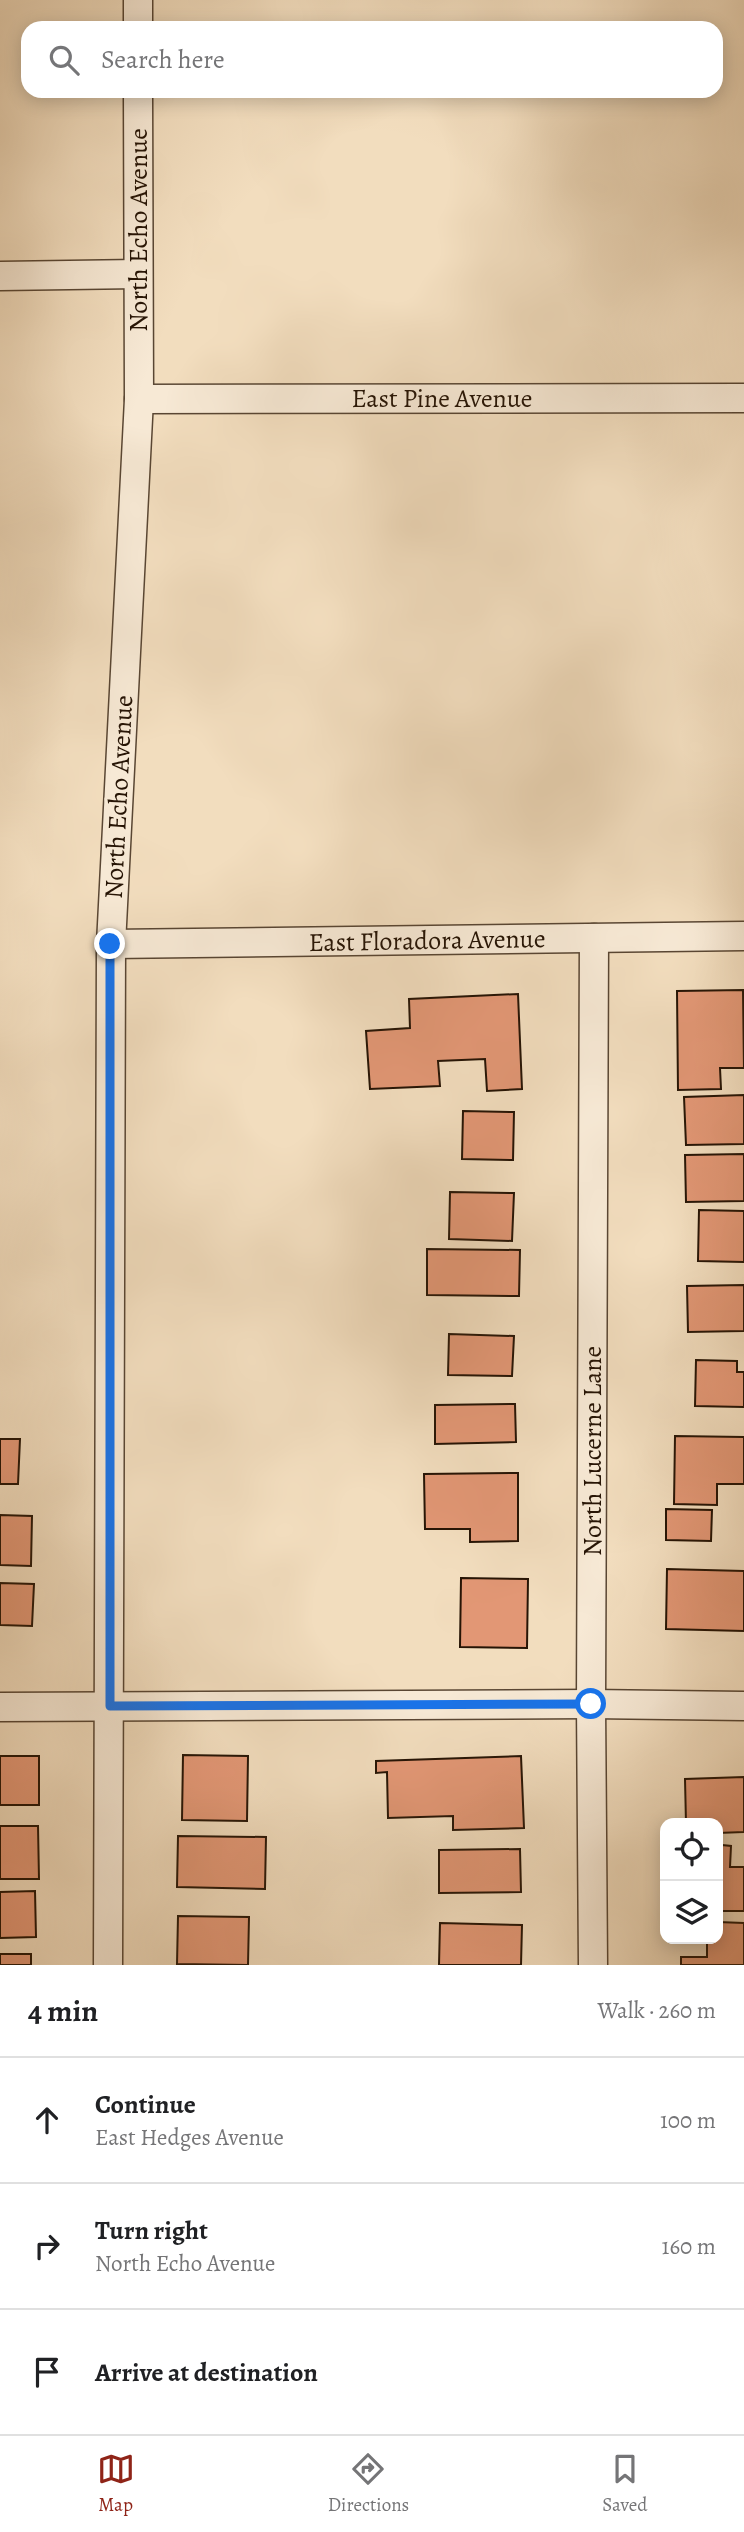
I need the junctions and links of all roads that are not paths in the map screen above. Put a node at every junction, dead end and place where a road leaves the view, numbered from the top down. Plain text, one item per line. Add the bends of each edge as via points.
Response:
1 (138, 0) edge
2 (138, 21) edge
3 (138, 98) edge
4 (138, 274) junction
5 (0, 276) edge
6 (744, 398) edge
7 (139, 399) junction
8 (744, 936) edge
9 (594, 938) junction
10 (110, 944) junction
11 (591, 1704) junction
12 (110, 1706) junction
13 (744, 1706) edge
14 (0, 1707) edge
15 (108, 1965) edge
16 (593, 1965) edge

1 - 2 street
3 - 4 street, North Echo Avenue
4 - 5 street
4 - 7 street, North Echo Avenue
6 - 7 street, East Pine Avenue
7 - 10 street, North Echo Avenue
8 - 9 street, East Floradora Avenue
9 - 10 street, East Floradora Avenue
9 - 11 street, North Lucerne Lane
10 - 12 street, North Echo Avenue
11 - 12 street
11 - 13 street
11 - 16 street, North Lucerne Lane
12 - 14 street
12 - 15 street, North Echo Avenue

